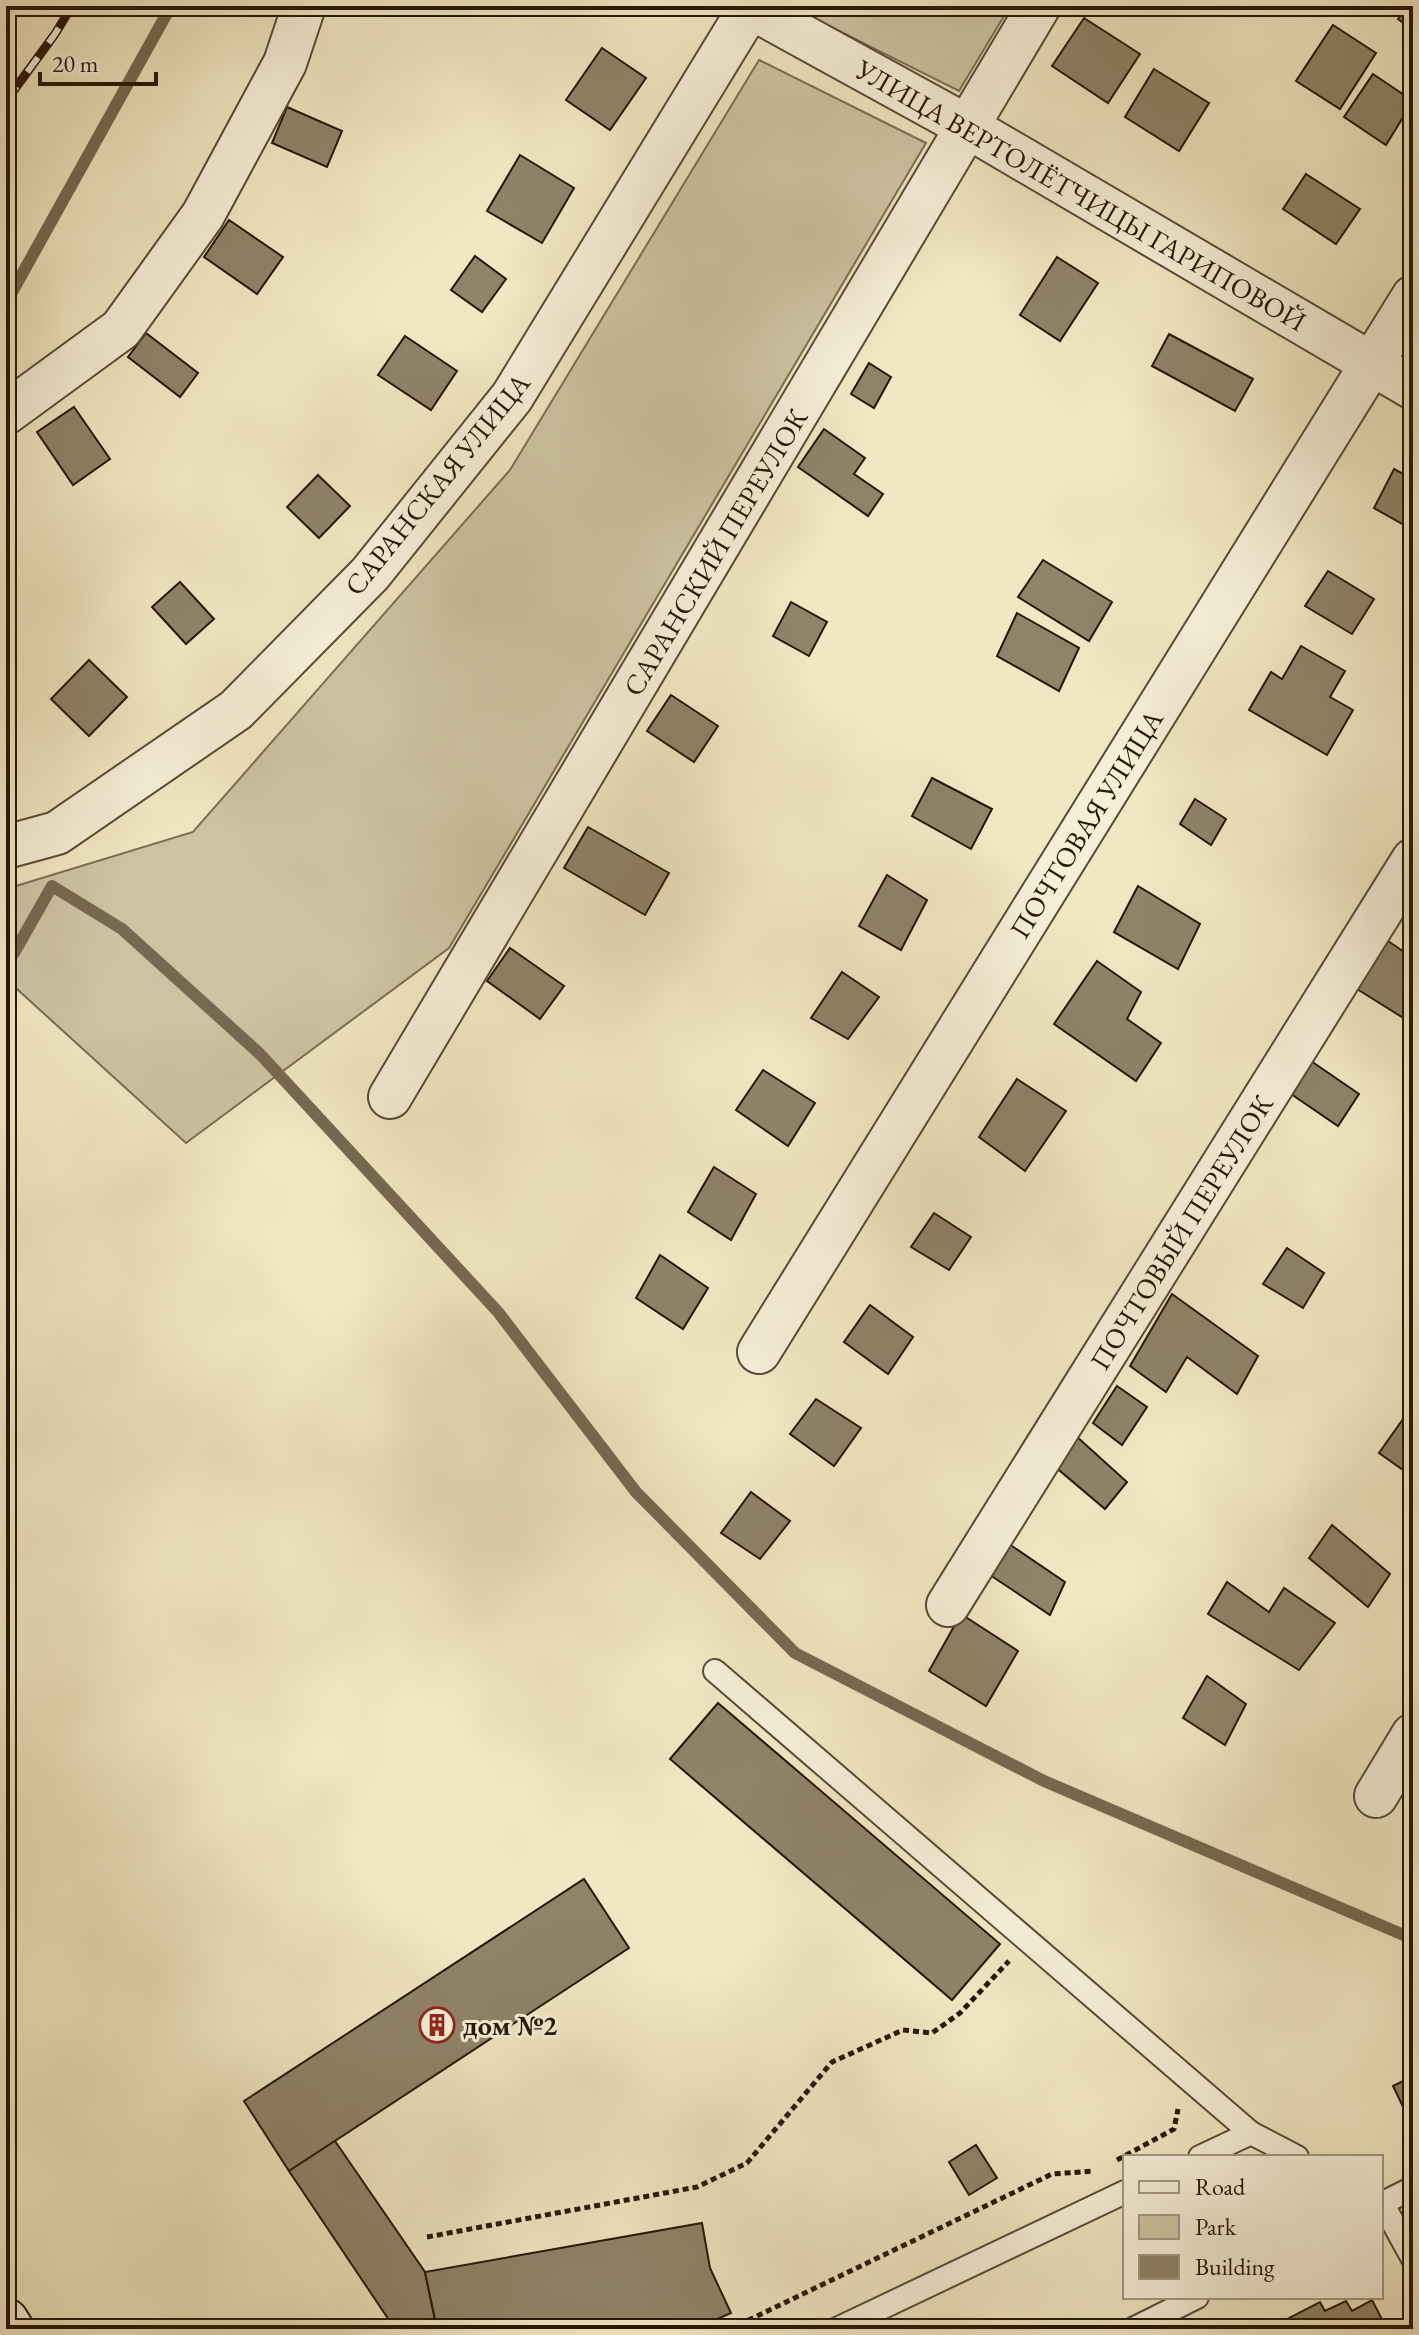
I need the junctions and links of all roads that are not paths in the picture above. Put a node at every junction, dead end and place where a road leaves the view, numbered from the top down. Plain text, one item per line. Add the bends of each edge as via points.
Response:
1 (304, 6) edge
2 (750, 6) edge
3 (1039, 6) edge
4 (968, 127) junction
5 (1413, 297) edge
6 (1372, 363) junction
7 (1413, 388) edge
8 (6, 413) edge
9 (6, 847) edge
10 (1413, 860) edge
11 (390, 1097) dead end
12 (759, 1352) dead end
13 (948, 1605) dead end
14 (715, 1671) dead end
15 (1413, 1735) edge
16 (1376, 1796) dead end
17 (1251, 2133) junction
18 (1204, 2155) edge
19 (1293, 2155) edge
20 (1413, 2188) edge
21 (1123, 2193) edge
22 (1383, 2203) edge
23 (1383, 2205) edge
24 (1413, 2259) edge
25 (1193, 2299) edge
26 (1173, 2309) junction
27 (6, 2321) edge
28 (11, 2329) edge
29 (837, 2329) edge
30 (1133, 2329) edge
31 (1184, 2329) edge

1 - 8 street via 285,63 203,215 121,329
2 - 4 street, УЛИЦА ВЕРТОЛЁТЧИЦЫ ГАРИПОВОЙ
2 - 9 street, САРАНСКАЯ УЛИЦА via 512,397 370,574 236,710 57,833
3 - 4 street, САРАНСКИЙ ПЕРЕУЛОК
4 - 6 street, УЛИЦА ВЕРТОЛЁТЧИЦЫ ГАРИПОВОЙ
4 - 11 street, САРАНСКИЙ ПЕРЕУЛОК
5 - 6 street, ПОЧТОВАЯ УЛИЦА
6 - 7 street, УЛИЦА ВЕРТОЛЁТЧИЦЫ ГАРИПОВОЙ
6 - 12 street, ПОЧТОВАЯ УЛИЦА
10 - 13 street, ПОЧТОВЫЙ ПЕРЕУЛОК
14 - 17 lane
15 - 16 street
17 - 18 lane
17 - 19 lane
20 - 22 lane
21 - 29 lane
23 - 24 lane
25 - 26 lane
26 - 30 lane
26 - 31 lane
27 - 28 main road

